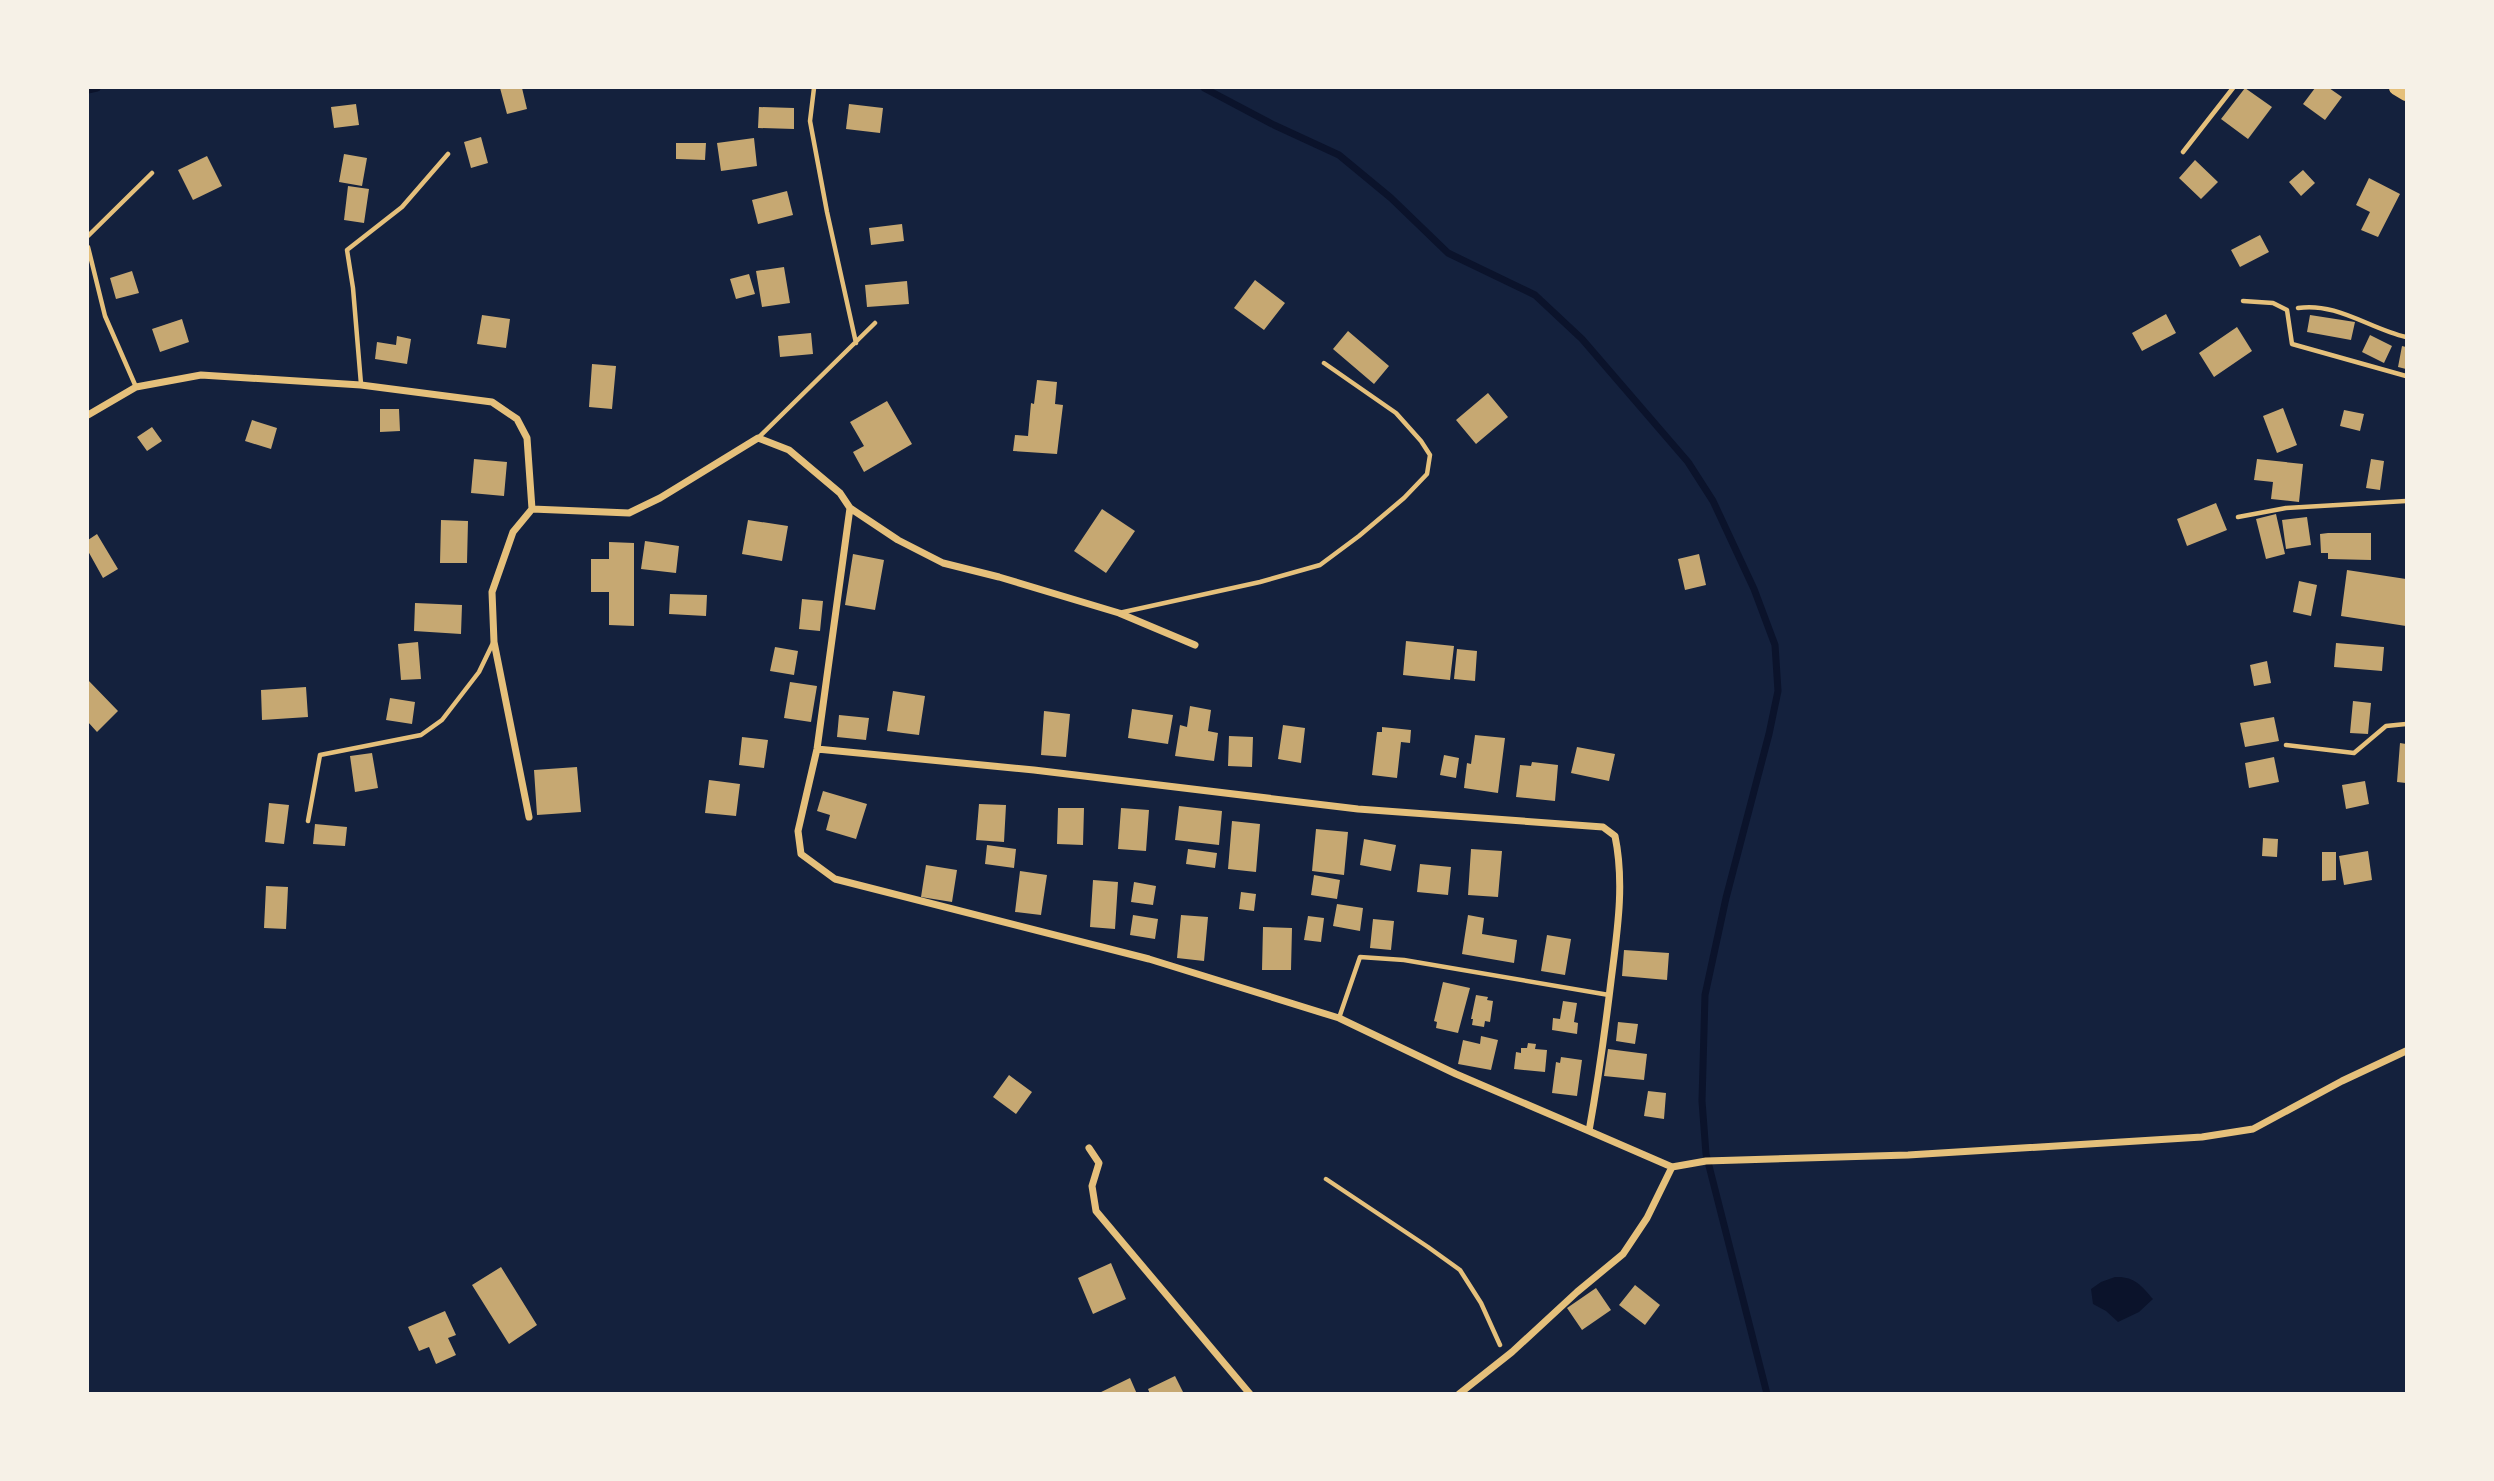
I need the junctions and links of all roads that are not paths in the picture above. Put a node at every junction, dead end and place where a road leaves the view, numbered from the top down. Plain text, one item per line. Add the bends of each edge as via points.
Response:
1 (814, 88) edge
2 (2396, 88) edge
3 (2406, 94) edge
4 (448, 154) dead end
5 (152, 173) dead end
6 (88, 236) edge
7 (88, 247) edge
8 (2243, 301) dead end
9 (875, 323) dead end
10 (856, 343) junction
11 (1324, 363) dead end
12 (2406, 376) edge
13 (361, 385) junction
14 (136, 387) junction
15 (88, 415) edge
16 (758, 438) junction
17 (2406, 501) edge
18 (850, 508) junction
19 (532, 509) junction
20 (2238, 517) dead end
21 (1119, 613) junction
22 (494, 642) junction
23 (1195, 645) dead end
24 (2406, 723) edge
25 (2286, 745) dead end
26 (817, 749) junction
27 (529, 817) dead end
28 (308, 821) dead end
29 (1609, 995) junction
30 (1339, 1018) junction
31 (2406, 1051) edge
32 (1589, 1131) junction
33 (1089, 1148) dead end
34 (1672, 1167) junction
35 (1250, 1394) edge
36 (1459, 1394) edge

1 - 10 lane via 810,121
2 - 3 main road
4 - 13 lane via 402,207 347,250
5 - 6 lane
7 - 14 lane via 105,316
8 - 12 lane via 2273,303 2287,310 2292,344
9 - 10 lane
10 - 16 lane
11 - 21 lane via 1396,413 1430,455 1427,474 1320,565
13 - 14 street via 201,375
13 - 19 street via 492,402 517,419 527,438
14 - 15 street
16 - 18 street via 789,450
16 - 19 street via 629,513
17 - 20 lane via 2287,508
18 - 21 street via 943,563
18 - 26 street
19 - 22 street via 513,533 492,592
21 - 23 street
22 - 27 street
22 - 28 lane via 479,672 442,720 421,735 320,755
24 - 25 lane via 2386,726 2354,753
26 - 29 street via 1359,809 1603,827 1615,836 1620,859
26 - 30 street via 798,831 801,854 835,879 1149,959
29 - 30 lane via 1404,960 1360,957
29 - 32 street
30 - 32 street
31 - 34 street via 2253,1129 2202,1137 1908,1155 1706,1161
32 - 34 street
33 - 35 street via 1099,1163 1092,1186 1096,1211
34 - 36 street via 1623,1254

